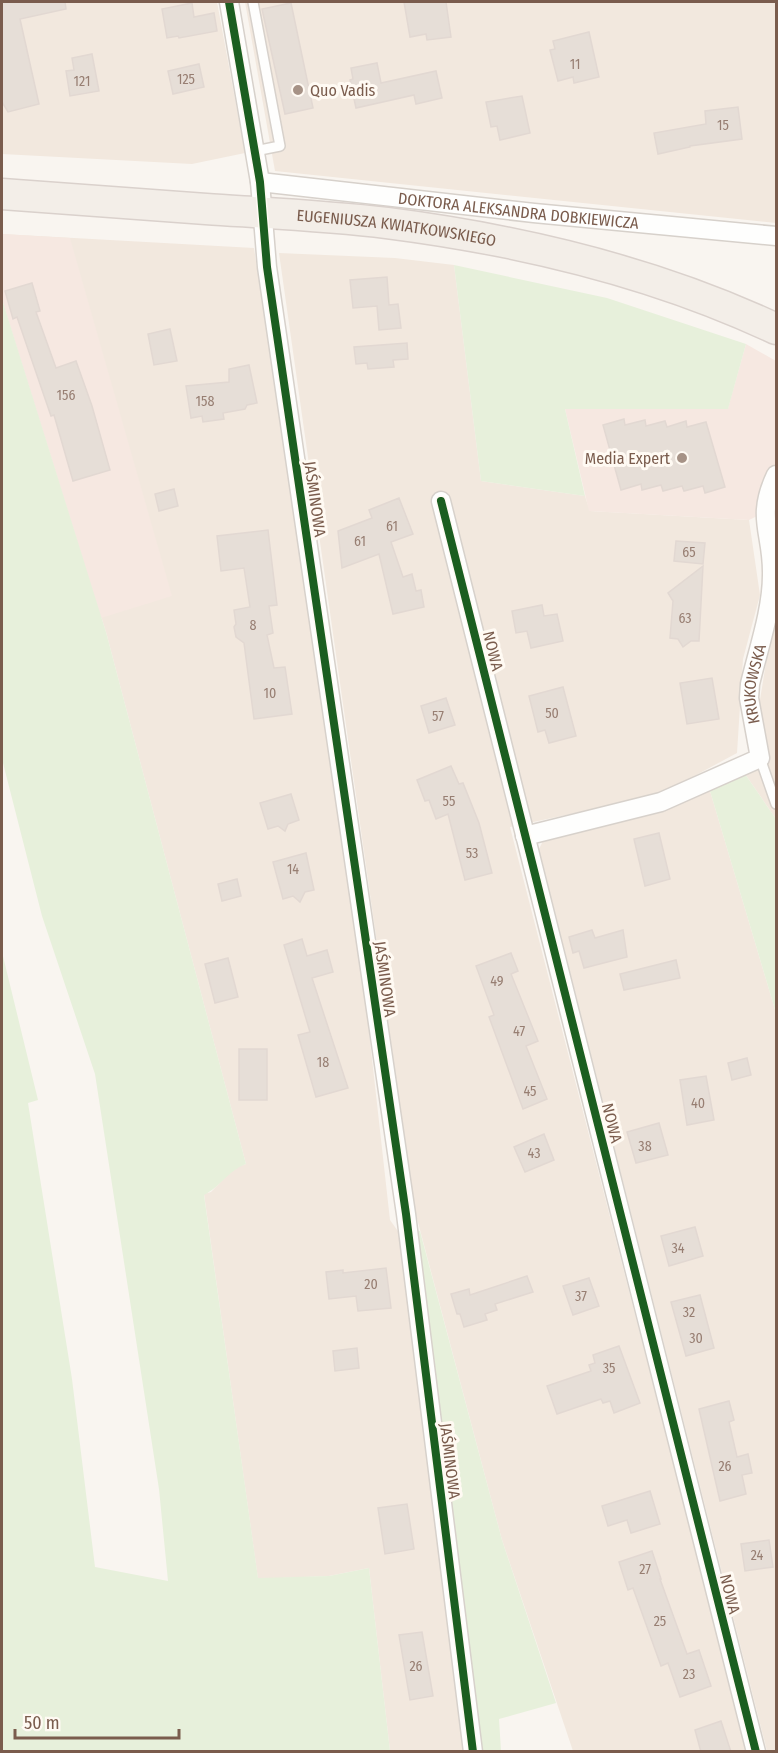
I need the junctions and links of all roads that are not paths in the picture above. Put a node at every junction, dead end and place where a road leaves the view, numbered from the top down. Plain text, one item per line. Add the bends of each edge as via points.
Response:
1 (229, 2) edge
2 (253, 2) edge
3 (255, 151) junction
4 (260, 182) junction
5 (2, 194) edge
6 (262, 213) junction
7 (777, 236) edge
8 (777, 329) edge
9 (777, 475) edge
10 (441, 501) dead end
11 (759, 758) junction
12 (777, 804) edge
13 (525, 836) junction
14 (473, 1752) edge
15 (756, 1752) edge

1 - 3 street, JAŚMINOWA
2 - 3 lane via 280,146
3 - 4 street, JAŚMINOWA
4 - 6 street, JAŚMINOWA
4 - 7 street, DOKTORA ALEKSANDRA DOBKIEWICZA
5 - 6 main road, EUGENIUSZA KWIATKOWSKIEGO
6 - 8 main road, EUGENIUSZA KWIATKOWSKIEGO via 388,223 539,250 678,290
6 - 14 street, JAŚMINOWA via 406,1214
9 - 11 street, KRUKOWSKA via 764,515 771,593 749,698
10 - 13 street, NOWA
11 - 12 lane
11 - 13 street via 661,802
13 - 15 street, NOWA

